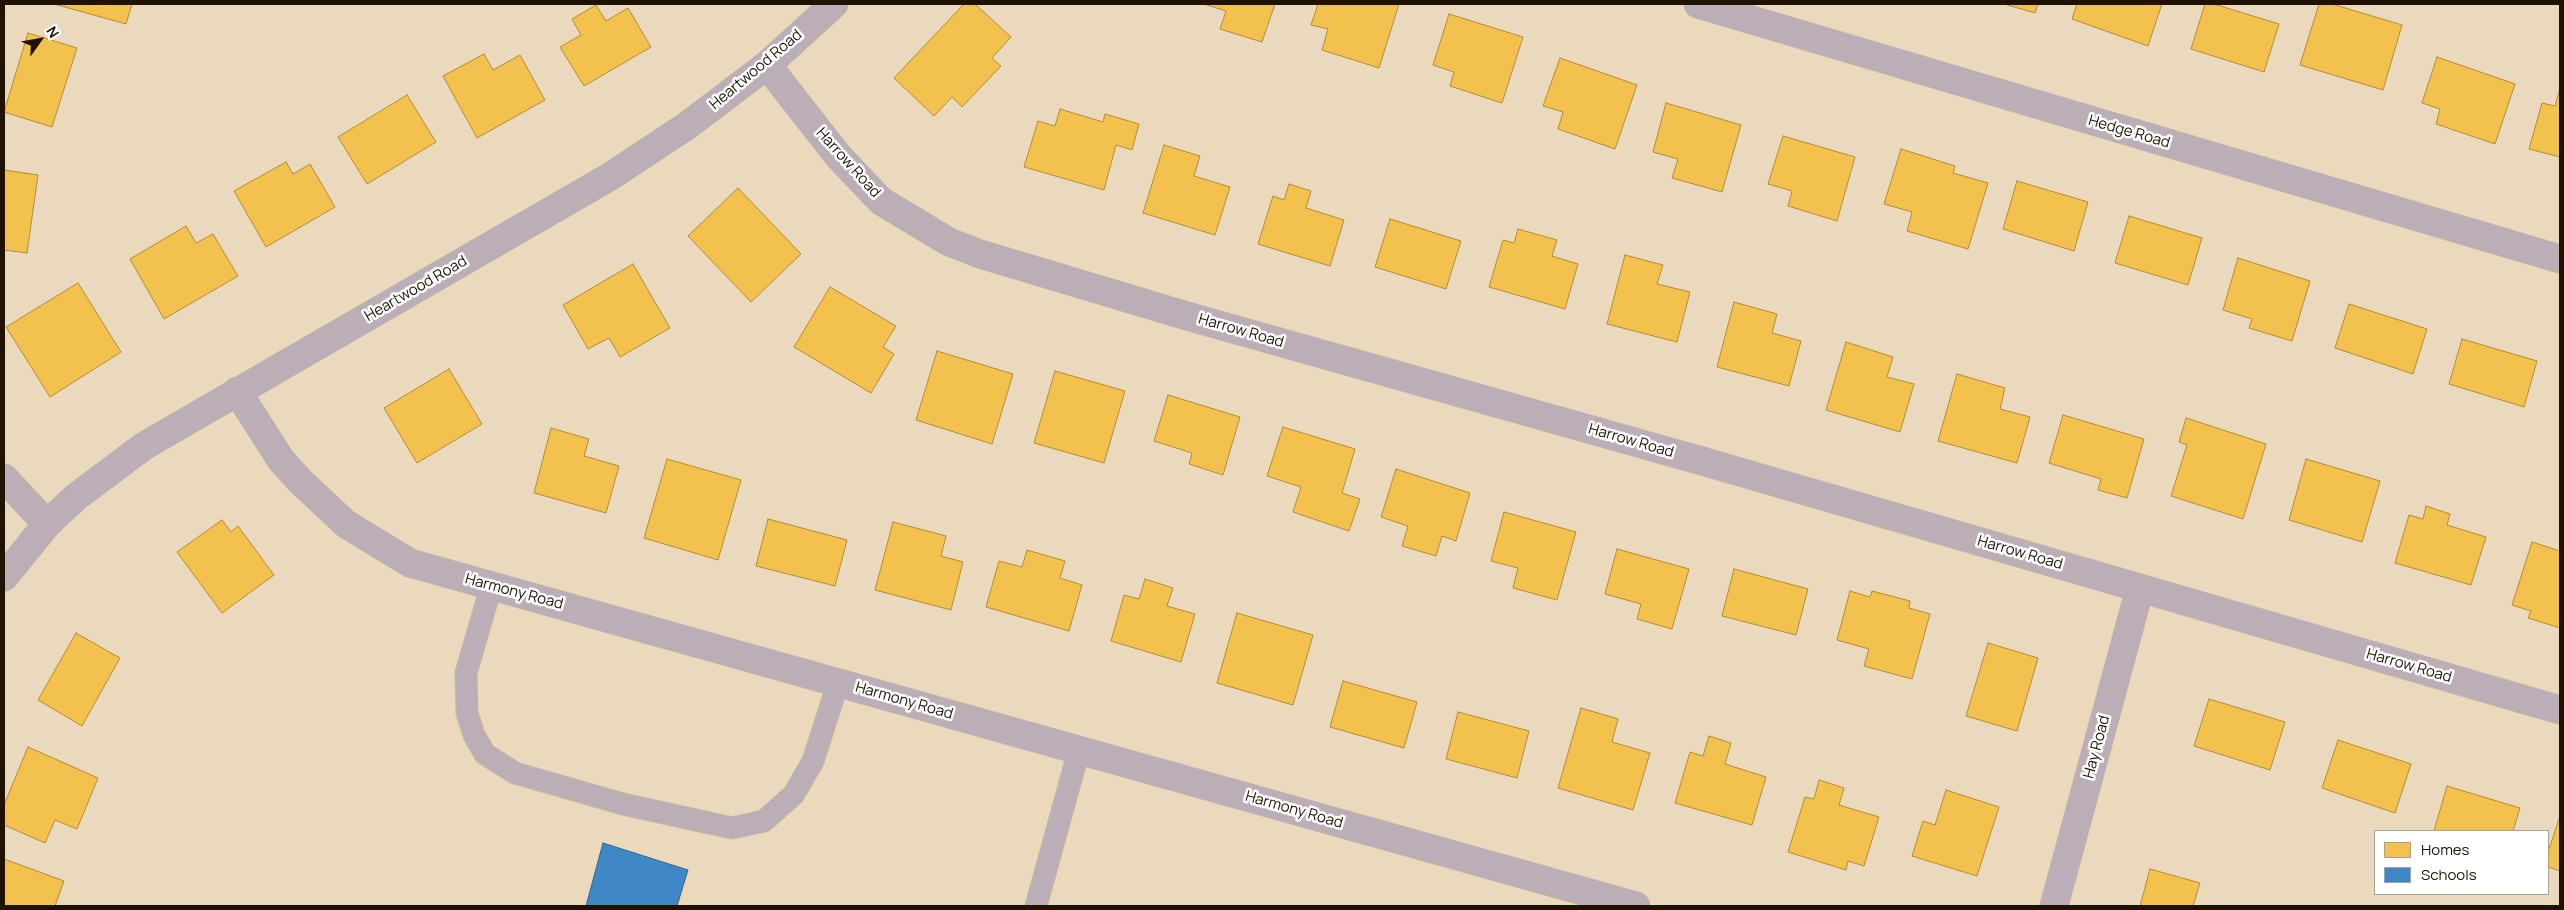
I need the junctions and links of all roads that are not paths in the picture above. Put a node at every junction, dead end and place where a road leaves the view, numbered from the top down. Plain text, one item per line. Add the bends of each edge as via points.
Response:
1 (834, 4) edge
2 (1698, 4) edge
3 (767, 65) junction
4 (2560, 259) edge
5 (237, 391) junction
6 (4, 478) edge
7 (47, 524) junction
8 (4, 577) edge
9 (491, 587) junction
10 (2140, 588) junction
11 (838, 683) junction
12 (2560, 710) edge
13 (1079, 750) junction
14 (1036, 906) edge
15 (1636, 906) edge
16 (2054, 906) edge

1 - 3 street, Heartwood Road
2 - 4 street, Hedge Road
3 - 5 street, Heartwood Road via 688,125 612,176
3 - 10 street, Harrow Road via 839,157 881,201 949,242 980,254
5 - 7 street, Heartwood Road via 144,446 76,497
5 - 9 street, Harmony Road via 280,460 346,524 410,563
6 - 7 street
7 - 8 street, Heartwood Road
9 - 11 street, Harmony Road
9 - 11 lane via 466,673 467,713 485,754 515,773 624,804 732,828 764,821 794,794 813,762
10 - 12 street, Harrow Road
10 - 16 street, Hay Road
11 - 13 street, Harmony Road
13 - 14 lane
13 - 15 street, Harmony Road

